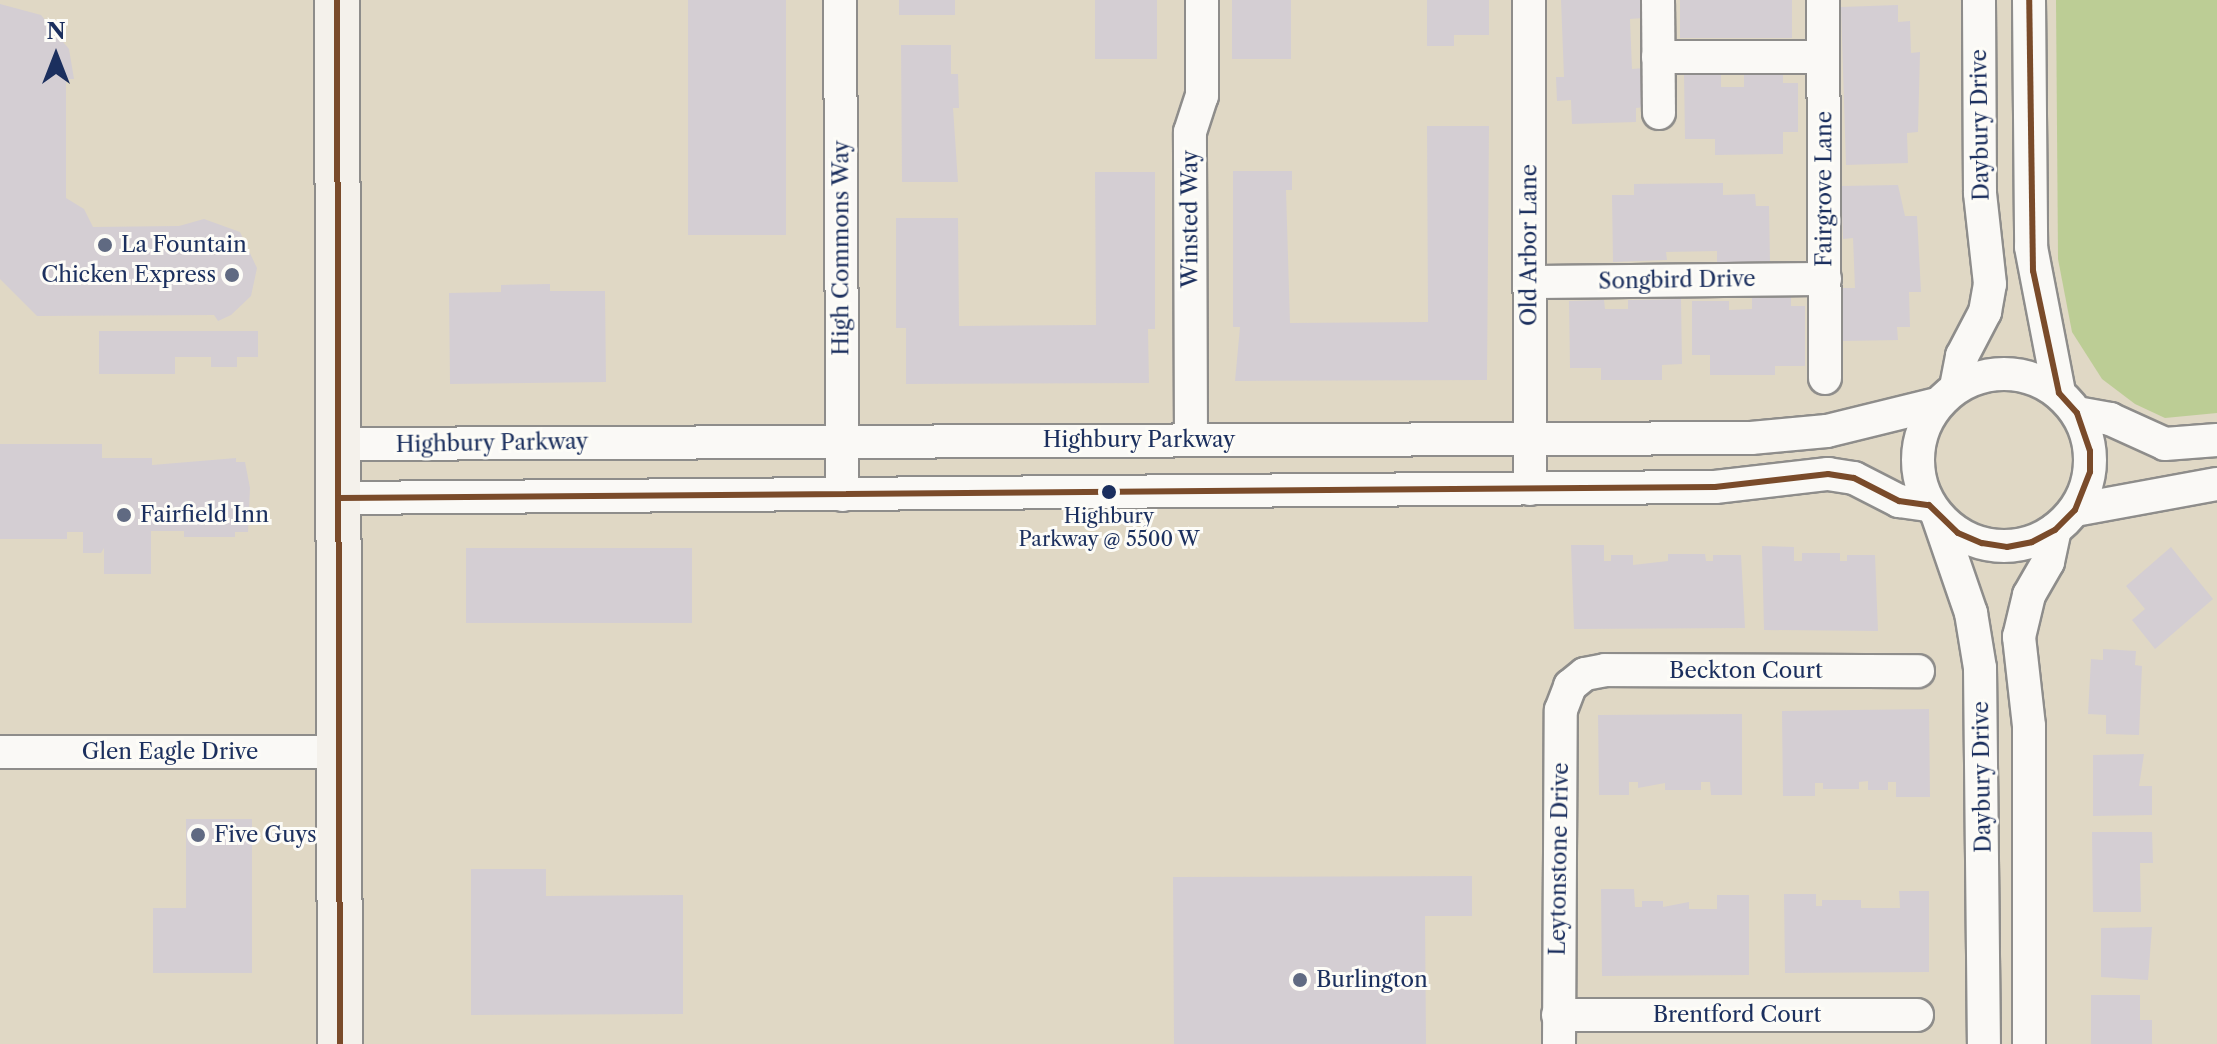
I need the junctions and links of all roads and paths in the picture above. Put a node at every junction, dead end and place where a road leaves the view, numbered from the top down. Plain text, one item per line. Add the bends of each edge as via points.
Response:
1 (337, 0) edge
2 (840, 0) edge
3 (1202, 0) edge
4 (1529, 0) edge
5 (1658, 0) edge
6 (1823, 0) edge
7 (1979, 0) edge
8 (2029, 0) edge
9 (1658, 57) junction
10 (1823, 57) junction
11 (1659, 113) dead end
12 (1825, 279) junction
13 (1530, 282) junction
14 (1825, 378) dead end
15 (1946, 396) junction
16 (2068, 403) junction
17 (842, 440) junction
18 (1191, 440) junction
19 (2217, 440) edge
20 (1530, 441) junction
21 (339, 444) junction
22 (2217, 484) edge
23 (1530, 489) junction
24 (843, 495) junction
25 (339, 498) junction
26 (1934, 511) junction
27 (2065, 520) junction
28 (1918, 671) dead end
29 (1577, 679) joint
30 (0, 752) edge
31 (339, 752) junction
32 (1917, 1015) dead end
33 (1559, 1030) edge
34 (340, 1044) edge
35 (1984, 1044) edge
36 (2029, 1044) edge

1 - 21 main road
2 - 17 street, High Commons Way
3 - 18 street, Winsted Way via 1202,96 1190,132
4 - 13 street, Old Arbor Lane
5 - 9 street
6 - 10 street, Fairgrove Lane
7 - 15 street, Daybury Drive via 1980,193 1990,284 1985,312
8 - 16 street via 2031,247
9 - 10 street
9 - 11 street
10 - 12 street, Fairgrove Lane
12 - 13 street, Songbird Drive
12 - 14 street, Fairgrove Lane
13 - 20 street, Old Arbor Lane
15 - 16 street via 1981,376 2008,374 2035,379
15 - 20 street, Highbury Parkway via 1790,436
15 - 26 street via 1918,443 1917,464
16 - 19 street via 2165,444
16 - 27 street via 2090,451 2087,482
17 - 18 street, Highbury Parkway
17 - 21 street, Highbury Parkway
17 - 24 street, High Commons Way
18 - 20 street, Highbury Parkway
20 - 23 street, Old Arbor Lane
21 - 25 main road
22 - 27 street
23 - 24 street
23 - 26 street via 1751,485 1828,474 1854,478 1899,501
24 - 25 street
25 - 31 main road
26 - 27 street via 1958,533 2007,547
26 - 35 street, Daybury Drive via 1968,602 1980,668
27 - 36 street, Daybury Drive via 2029,595 2019,637 2029,726
28 - 29 street, Beckton Court via 1605,670
29 - 33 street, Leytonstone Drive via 1565,693 1561,710
30 - 31 street, Glen Eagle Drive
31 - 34 main road
32 - 33 street, Brentford Court

